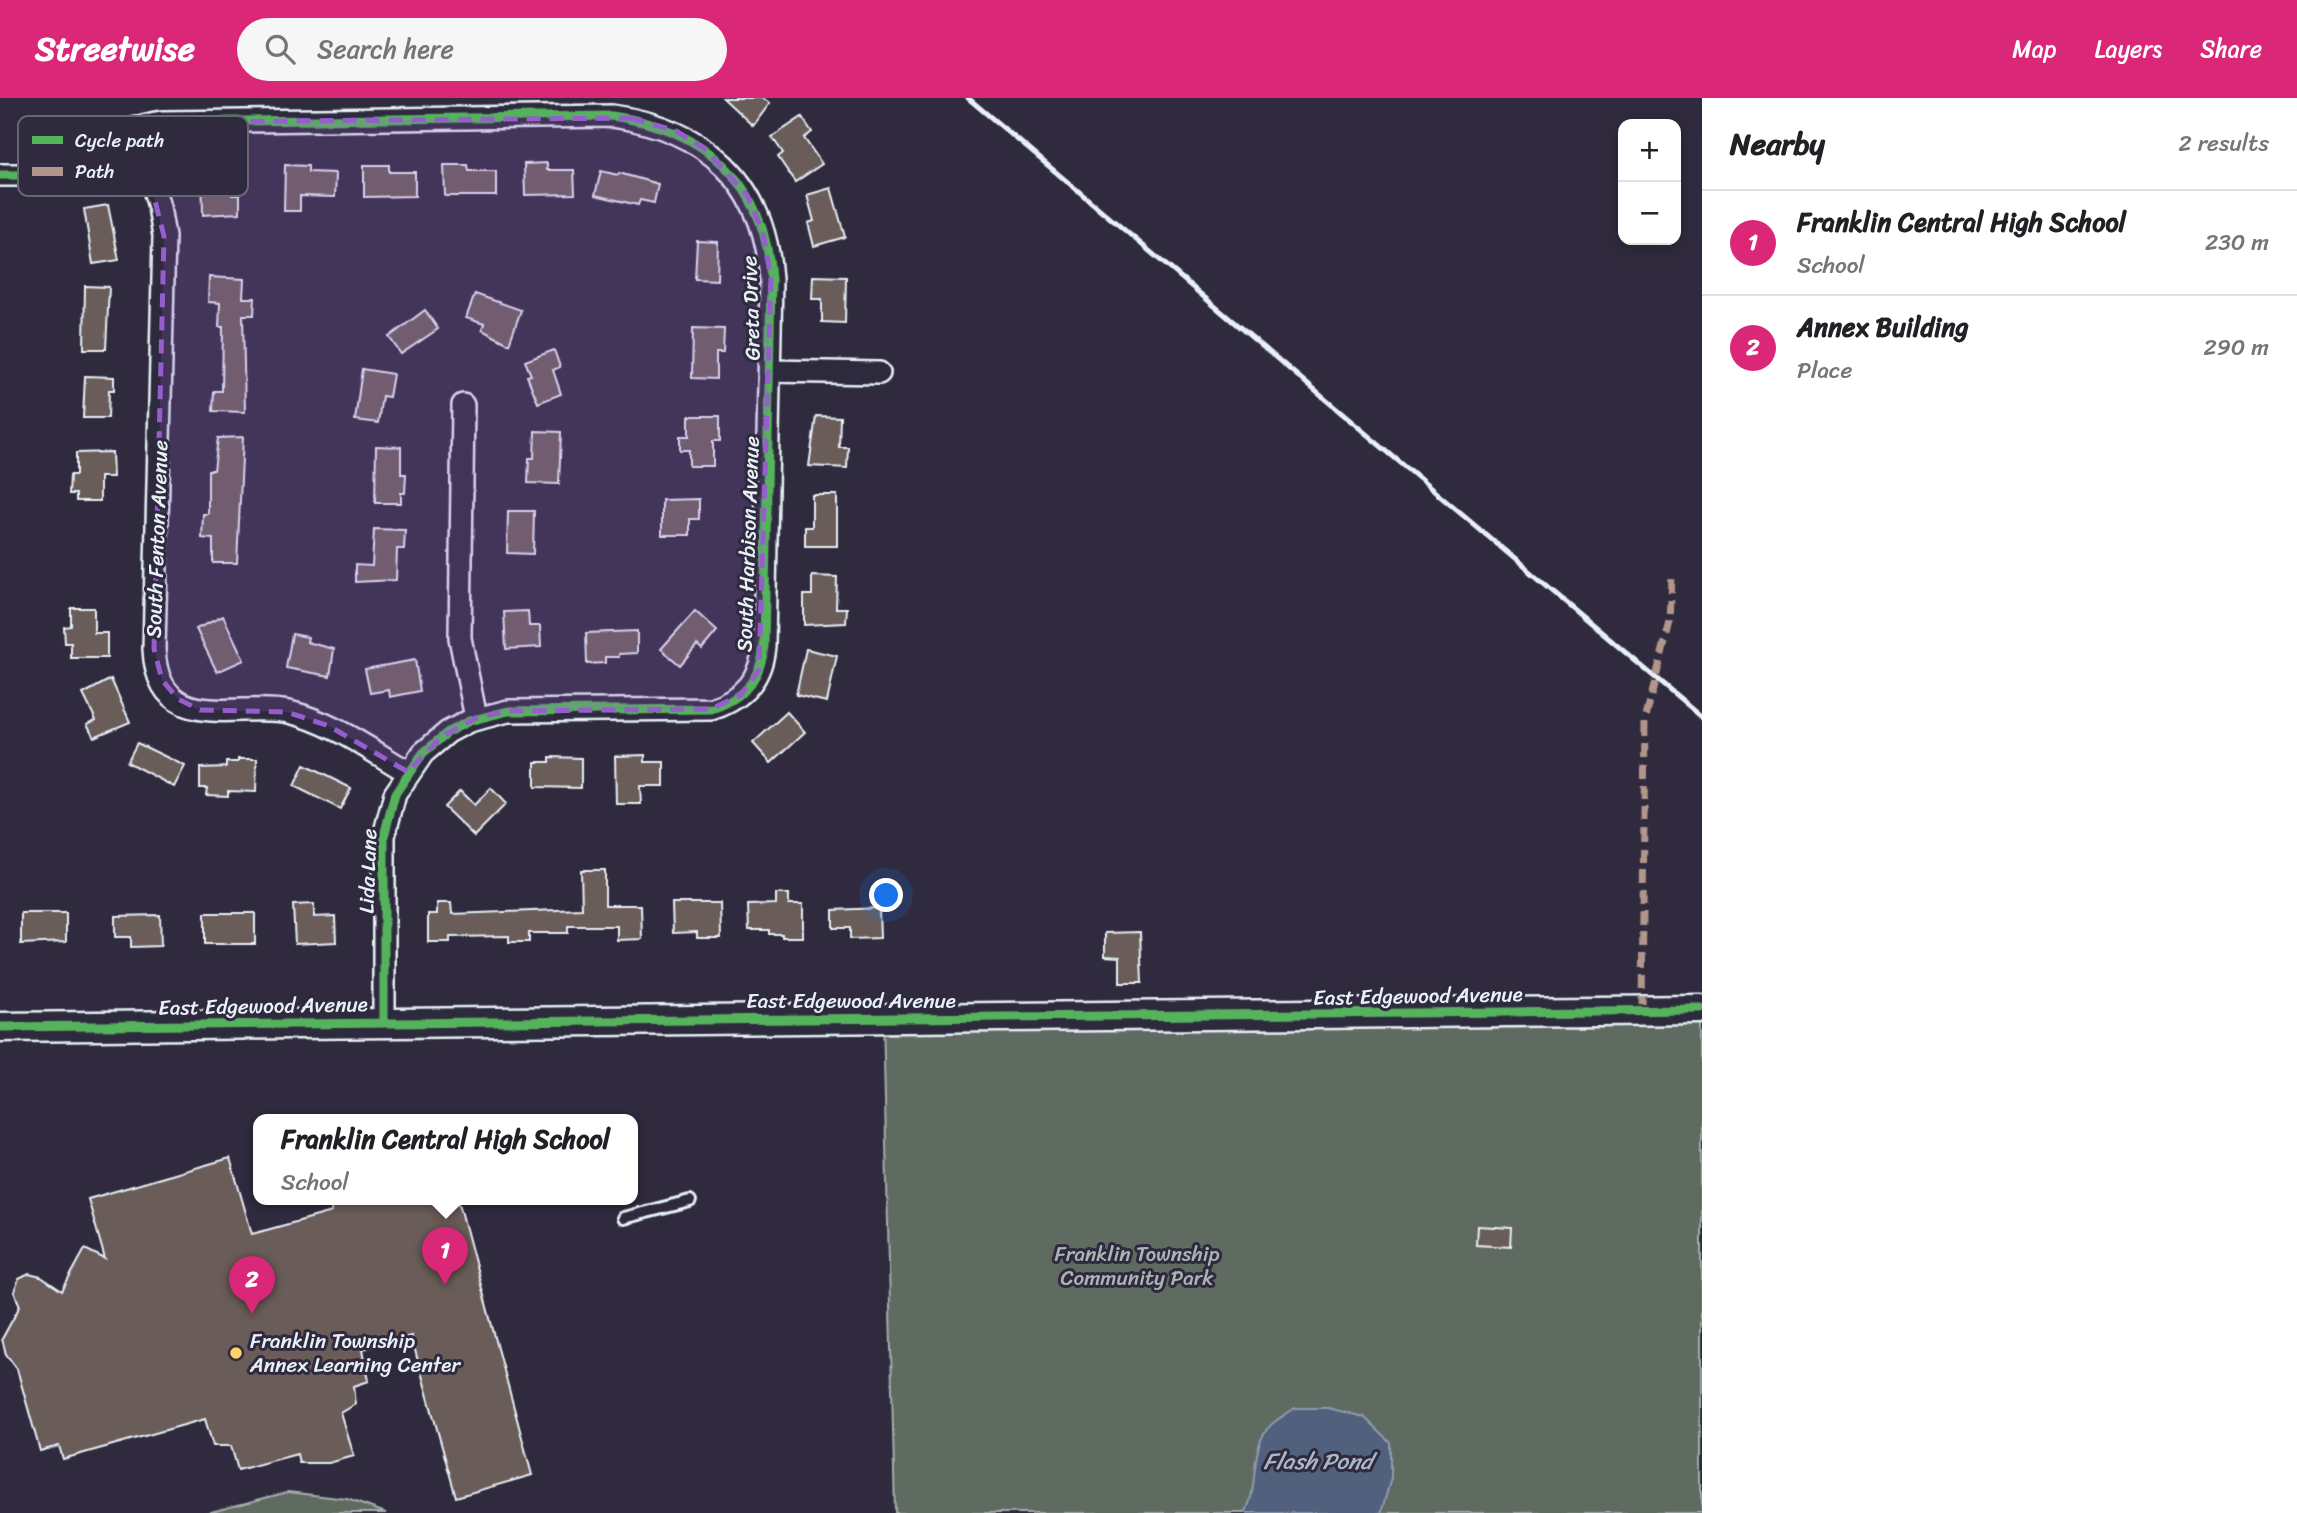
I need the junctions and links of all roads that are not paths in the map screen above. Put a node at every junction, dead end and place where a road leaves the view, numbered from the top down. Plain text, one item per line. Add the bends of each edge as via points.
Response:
1 (455, 108) edge
2 (248, 118) edge
3 (0, 175) edge
4 (18, 176) edge
5 (156, 196) edge
6 (770, 371) junction
7 (879, 373) dead end
8 (463, 405) dead end
9 (477, 718) junction
10 (408, 772) junction
11 (1702, 1010) edge
12 (384, 1022) junction
13 (0, 1027) edge
14 (690, 1201) dead end
15 (624, 1218) dead end

1 - 2 street, Greta Drive
1 - 6 street, Greta Drive via 631,118 676,131 704,148 738,182 764,232 771,279
3 - 4 street, Greta Drive
5 - 10 street, South Fenton Avenue via 165,258 154,649 158,674 185,704 216,712 287,712 329,726
6 - 7 street, Greta Drive
6 - 9 street, South Harbison Avenue via 764,646 752,684 733,700 710,709 508,711
8 - 9 street via 459,631 463,668
9 - 10 street, Lida Lane via 441,737
10 - 12 street, Lida Lane via 392,802 384,836
11 - 12 main road, East Edgewood Avenue
12 - 13 main road, East Edgewood Avenue
14 - 15 lane

